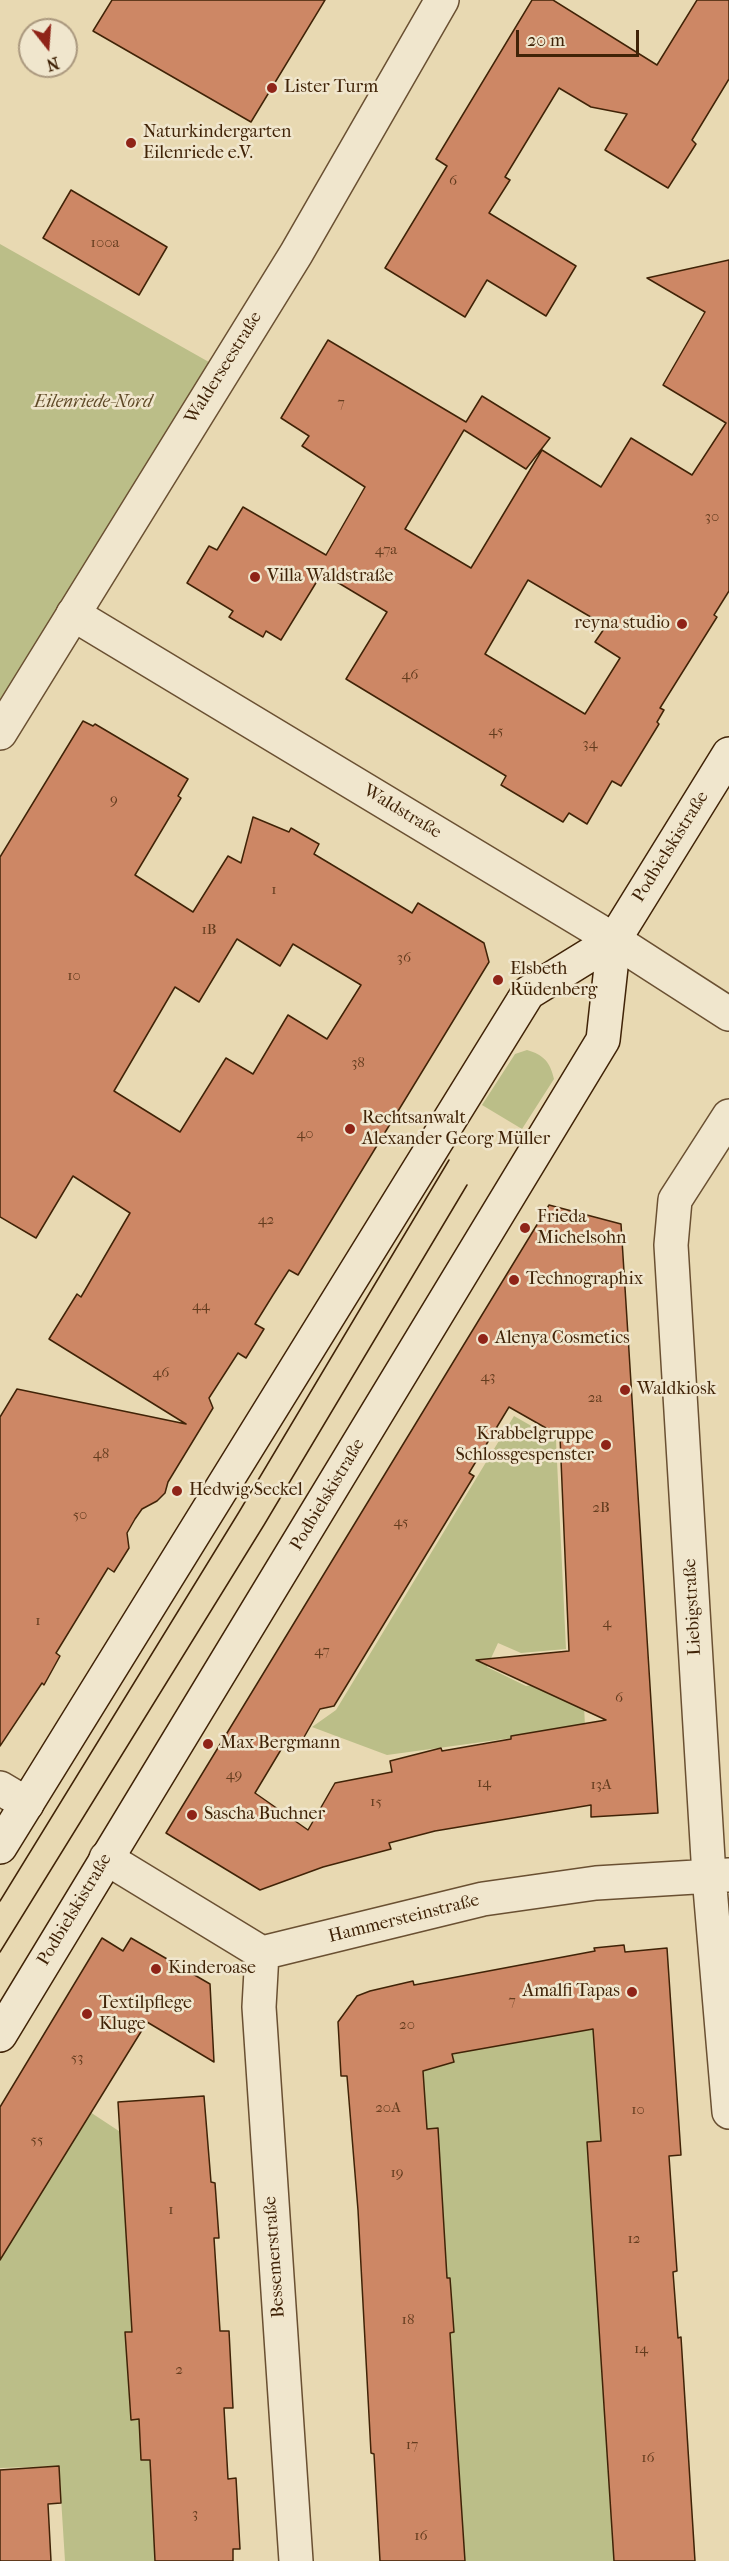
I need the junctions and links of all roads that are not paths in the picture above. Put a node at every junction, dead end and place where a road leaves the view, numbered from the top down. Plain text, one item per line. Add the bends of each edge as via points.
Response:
1 (442, 0) edge
2 (72, 614) junction
3 (0, 733) edge
4 (729, 754) edge
5 (614, 940) junction
6 (729, 1014) edge
7 (729, 1116) edge
8 (13, 1796) edge
9 (0, 1847) edge
10 (106, 1857) junction
11 (719, 1875) edge
12 (262, 1953) junction
13 (0, 2035) edge
14 (729, 2112) edge
15 (296, 2561) edge

1 - 2 street, Walderseestraße via 296,254
2 - 3 street, Walderseestraße
2 - 5 street, Waldstraße
4 - 5 street, Podbielskistraße
5 - 6 street, Waldstraße
5 - 8 street, Podbielskistraße via 528,993
5 - 10 street, Podbielskistraße via 603,1040
7 - 11 street, Liebigstraße via 675,1200 671,1245
8 - 9 street, Podbielskistraße
10 - 12 street
10 - 13 street, Podbielskistraße
11 - 12 street, Hammersteinstraße via 596,1883 483,1899
11 - 14 street, Liebigstraße
12 - 15 street, Bessemerstraße via 259,2007

